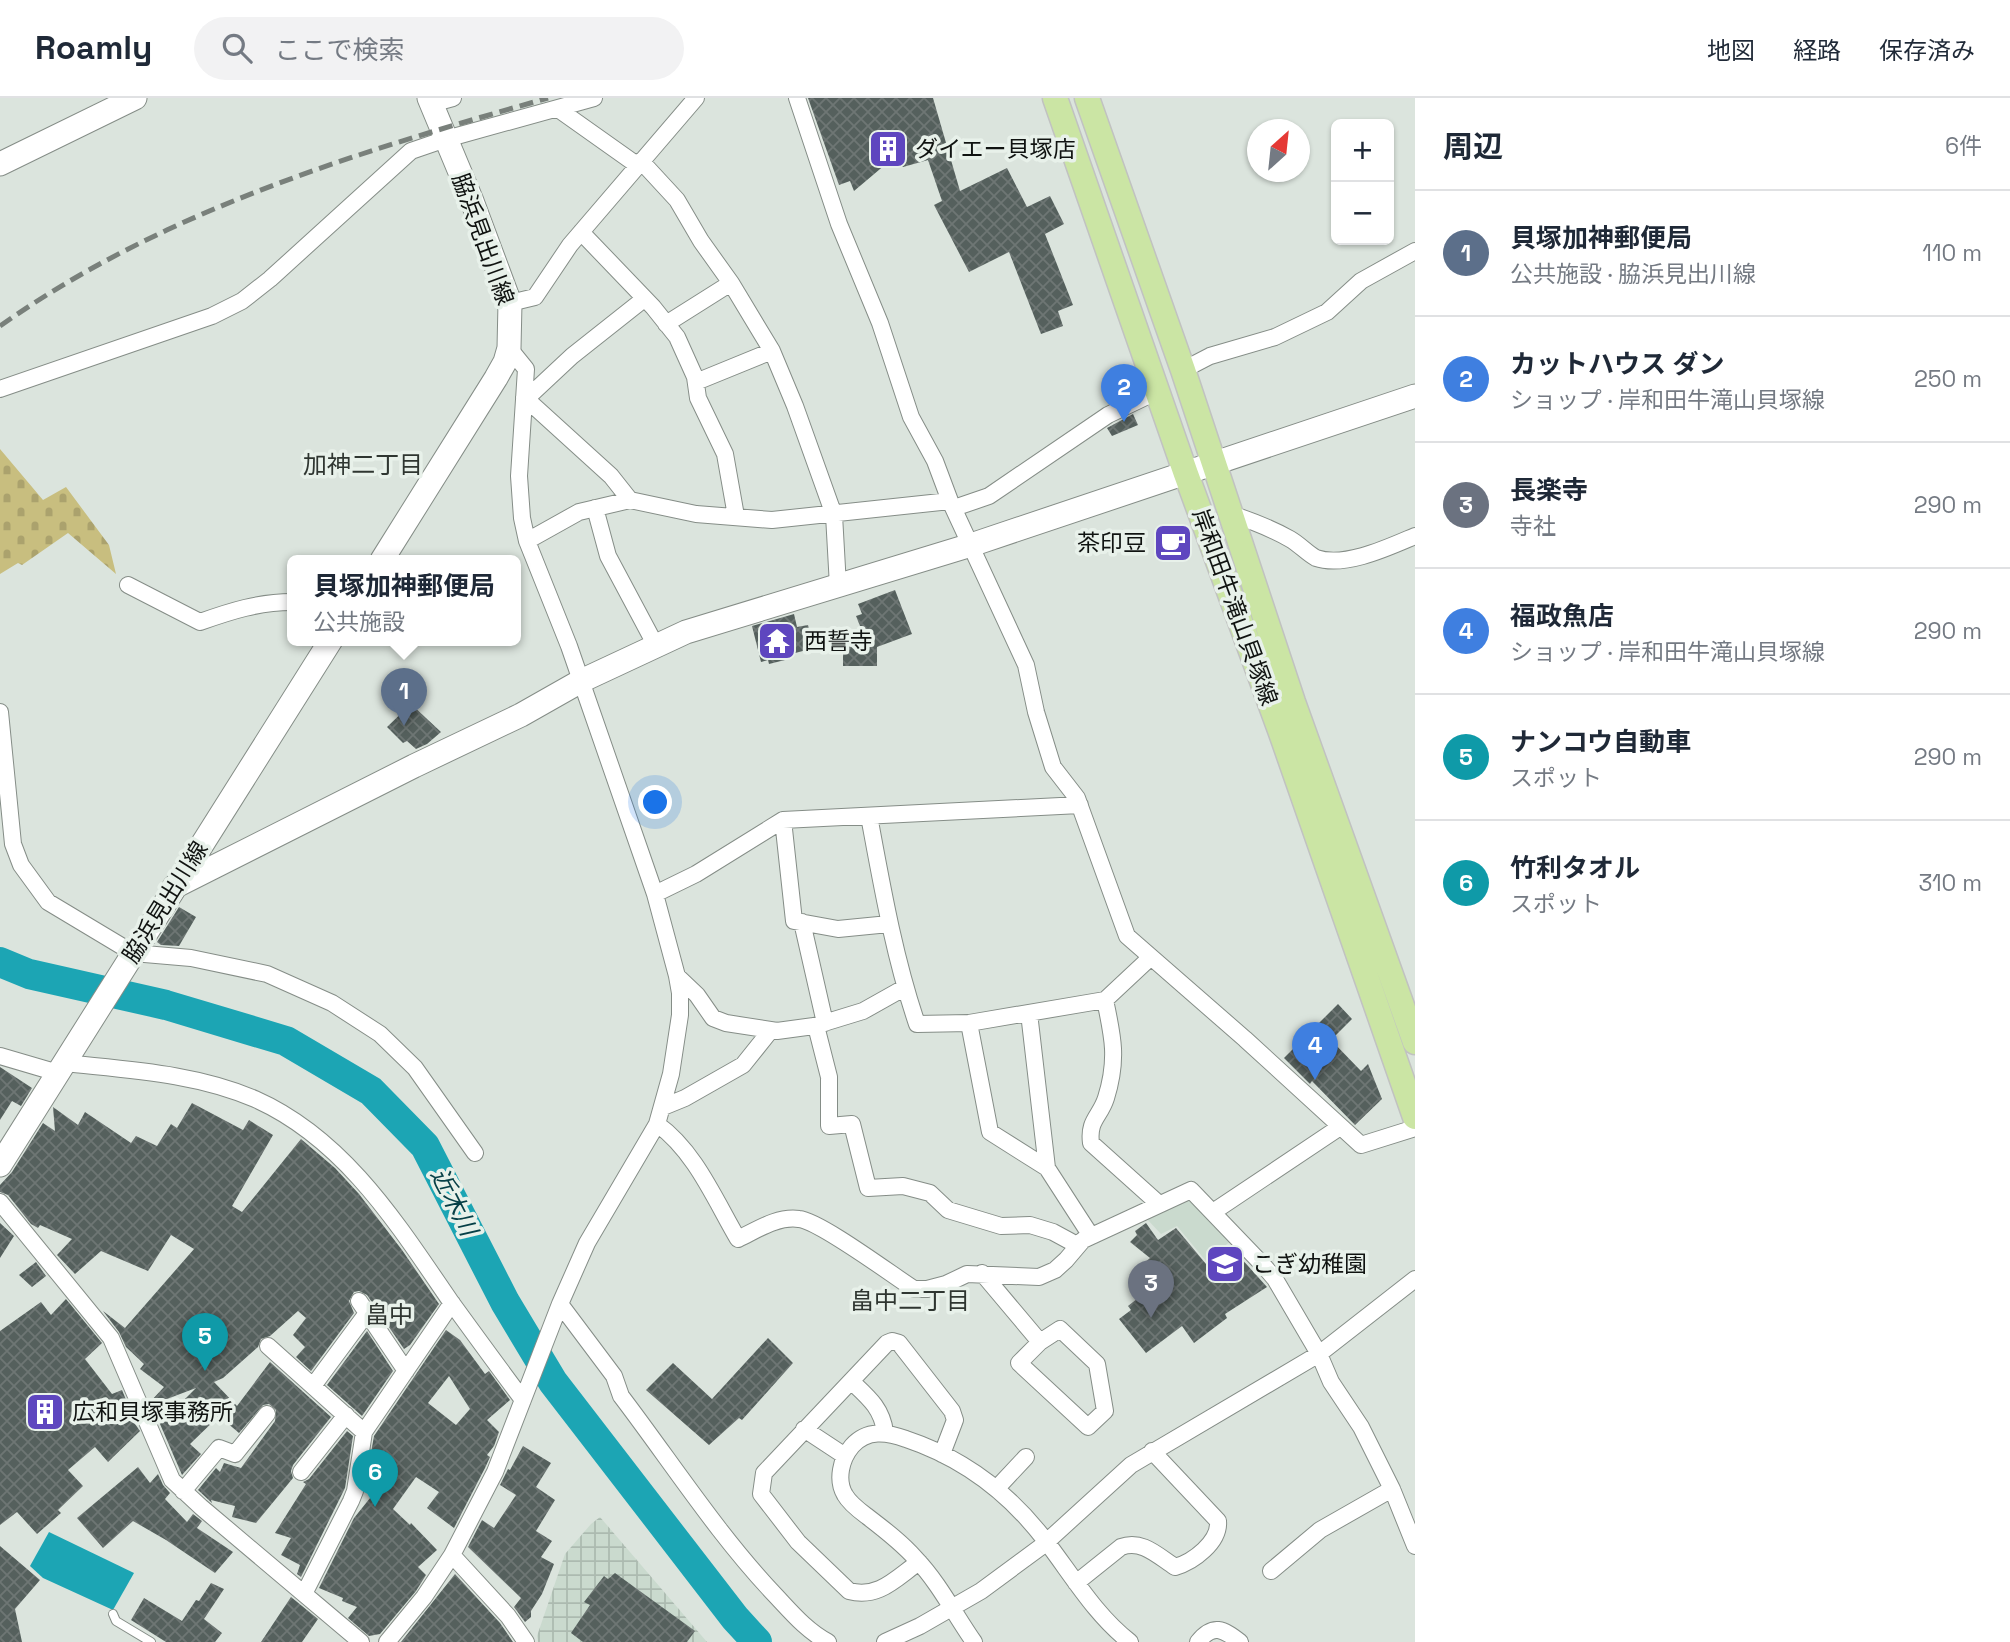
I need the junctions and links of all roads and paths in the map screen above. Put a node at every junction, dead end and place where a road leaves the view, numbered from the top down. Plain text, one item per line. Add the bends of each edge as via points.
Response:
1 (135, 98) edge
2 (594, 98) edge
3 (696, 98) edge
4 (797, 98) edge
5 (1055, 98) edge
6 (1087, 98) edge
7 (438, 100) edge
8 (558, 109) junction
9 (446, 139) junction
10 (639, 163) junction
11 (0, 164) edge
12 (581, 232) junction
13 (1415, 251) edge
14 (731, 283) junction
15 (644, 299) junction
16 (510, 303) junction
17 (666, 324) junction
18 (509, 348) junction
19 (772, 351) junction
20 (1184, 370) junction
21 (696, 382) junction
22 (0, 389) edge
23 (1158, 391) junction
24 (1415, 396) edge
25 (525, 398) junction
26 (1215, 465) junction
27 (1186, 474) junction
28 (630, 500) junction
29 (952, 505) junction
30 (595, 508) junction
31 (1231, 514) junction
32 (834, 515) junction
33 (736, 516) junction
34 (1415, 536) edge
35 (527, 541) junction
36 (971, 545) junction
37 (385, 555) edge
38 (128, 585) dead end
39 (838, 586) junction
40 (287, 602) edge
41 (327, 646) edge
42 (656, 646) junction
43 (581, 681) junction
44 (0, 712) edge
45 (1080, 805) junction
46 (869, 816) junction
47 (783, 820) junction
48 (174, 887) junction
49 (655, 894) junction
50 (802, 922) junction
51 (889, 924) junction
52 (134, 953) junction
53 (1151, 957) junction
54 (677, 976) junction
55 (904, 988) junction
56 (1105, 1000) junction
57 (1029, 1013) junction
58 (969, 1023) junction
59 (820, 1024) junction
60 (771, 1030) junction
61 (1415, 1042) edge
62 (0, 1056) edge
63 (63, 1064) junction
64 (663, 1107) junction
65 (1415, 1117) edge
66 (657, 1124) junction
67 (1340, 1127) junction
68 (1415, 1128) edge
69 (475, 1153) dead end
70 (0, 1165) edge
71 (1047, 1168) junction
72 (0, 1202) edge
73 (1159, 1204) junction
74 (1213, 1212) junction
75 (1084, 1240) junction
76 (982, 1273) junction
77 (1415, 1279) edge
78 (452, 1303) junction
79 (558, 1308) junction
80 (1040, 1342) junction
81 (268, 1346) dead end
82 (1319, 1354) junction
83 (406, 1371) junction
84 (851, 1381) junction
85 (313, 1386) junction
86 (524, 1397) junction
87 (267, 1414) dead end
88 (346, 1415) junction
89 (804, 1429) junction
90 (364, 1432) junction
91 (885, 1432) junction
92 (1152, 1451) junction
93 (942, 1454) junction
94 (845, 1456) junction
95 (1027, 1457) dead end
96 (301, 1472) dead end
97 (997, 1488) junction
98 (1392, 1489) junction
99 (183, 1491) junction
100 (1047, 1542) junction
101 (1415, 1546) edge
102 (452, 1555) junction
103 (919, 1562) junction
104 (1271, 1571) dead end
105 (1076, 1583) junction
106 (304, 1594) junction
107 (951, 1608) junction
108 (113, 1614) dead end
109 (150, 1642) edge
110 (361, 1642) edge
111 (387, 1642) edge
112 (526, 1642) edge
113 (828, 1642) edge
114 (885, 1642) edge
115 (974, 1642) edge
116 (1130, 1642) edge
117 (1198, 1642) edge
118 (1240, 1642) edge

1 - 11 street
2 - 8 street
3 - 10 street
4 - 29 street via 911,417
5 - 23 main road, 岸和田牛滝山貝塚線
6 - 20 main road, 岸和田牛滝山貝塚線
7 - 9 street, 脇浜見出川線
8 - 9 street
8 - 10 street
9 - 16 street, 脇浜見出川線
9 - 22 street via 411,151 242,301 212,316
10 - 12 street
10 - 14 street via 677,200
12 - 15 street
12 - 16 street via 535,297
13 - 20 street via 1361,281 1327,312 1275,337 1210,356
14 - 17 street
14 - 19 street
15 - 17 street
15 - 25 street
16 - 18 street, 脇浜見出川線
17 - 21 street via 677,337
18 - 25 street via 526,369
18 - 37 street, 脇浜見出川線 via 496,378
19 - 21 street
19 - 32 street
20 - 26 main road, 岸和田牛滝山貝塚線
21 - 33 street via 698,398 725,454
23 - 27 main road, 岸和田牛滝山貝塚線
23 - 29 street via 1108,415 989,496
24 - 26 street
25 - 28 street via 611,476
25 - 35 street via 519,476
26 - 27 street
26 - 31 main road, 岸和田牛滝山貝塚線
27 - 36 street
27 - 65 main road, 岸和田牛滝山貝塚線
28 - 30 street
28 - 33 street via 696,514
29 - 32 street
29 - 36 street
30 - 35 street
30 - 42 street via 608,556
31 - 34 street via 1270,528 1315,558 1331,560 1380,551
31 - 61 main road, 岸和田牛滝山貝塚線
32 - 33 street via 772,520
32 - 39 street
35 - 43 street
36 - 39 street
36 - 45 street via 1026,665 1053,767
38 - 40 street via 200,622 236,609
39 - 42 street via 686,632
41 - 48 street, 脇浜見出川線
42 - 43 street
43 - 48 street
43 - 49 street
44 - 52 street via 13,844 21,865 48,902
45 - 46 street
45 - 53 street via 1127,936
46 - 47 street
46 - 51 street
47 - 49 street
47 - 50 street via 794,921
48 - 52 street, 脇浜見出川線
49 - 54 street
50 - 51 street via 838,929
50 - 59 street
51 - 55 street
52 - 63 street, 脇浜見出川線
52 - 69 street via 191,958 267,974 332,1003 380,1034 415,1068
53 - 56 street
53 - 67 street
54 - 60 street via 713,1018
54 - 64 street via 680,1015
55 - 58 street via 917,1024
55 - 59 street via 863,1011
56 - 57 street
56 - 73 street via 1115,1042 1105,1100 1089,1130 1091,1143
57 - 58 street
57 - 71 street
58 - 71 street via 990,1132
59 - 60 street
59 - 75 street via 829,1077 829,1126 852,1124 868,1188 903,1186 930,1192 948,1210 1001,1226 1030,1225
60 - 64 street via 743,1065
62 - 63 street
63 - 70 street, 脇浜見出川線
63 - 78 street via 196,1079 281,1112 338,1156 378,1198
64 - 66 street
66 - 76 street via 675,1136 738,1239 765,1225 800,1219 914,1289
66 - 79 street via 587,1243
67 - 68 street via 1360,1144
67 - 74 street
71 - 75 street
72 - 99 street via 111,1338 161,1457
73 - 74 street via 1191,1190
73 - 75 street
74 - 82 street via 1275,1279
75 - 76 street via 1061,1265 1039,1277
76 - 80 street
77 - 82 street
78 - 83 street
78 - 86 street
79 - 86 street
79 - 113 street via 614,1376 621,1396 723,1535 789,1610
80 - 80 street via 1060,1329 1097,1364 1105,1410 1088,1427 1019,1363
81 - 85 street
82 - 92 street
82 - 98 street
83 - 85 street via 363,1307
83 - 90 street
84 - 89 street
84 - 91 street via 878,1407
84 - 93 street via 887,1343 899,1343 952,1411 955,1420
85 - 88 street
86 - 102 street via 495,1472
87 - 99 street via 241,1458 219,1447
88 - 90 street
88 - 96 street
89 - 94 street
89 - 103 street via 764,1473 761,1486 761,1494 798,1542 849,1591 858,1593 878,1591
90 - 106 street via 351,1501
91 - 93 street
91 - 94 street via 862,1437
92 - 100 street
92 - 105 street via 1218,1521 1216,1537 1175,1567 1139,1544 1130,1544
93 - 97 street
94 - 103 street via 840,1479 844,1494
95 - 97 street
97 - 100 street
98 - 101 street
98 - 104 street via 1320,1530
99 - 106 street
100 - 105 street
100 - 107 street
102 - 111 street
102 - 112 street
103 - 107 street
105 - 116 street
106 - 110 street
107 - 114 street
107 - 115 street
108 - 109 lane via 116,1621
117 - 118 street via 1214,1629 1224,1630

